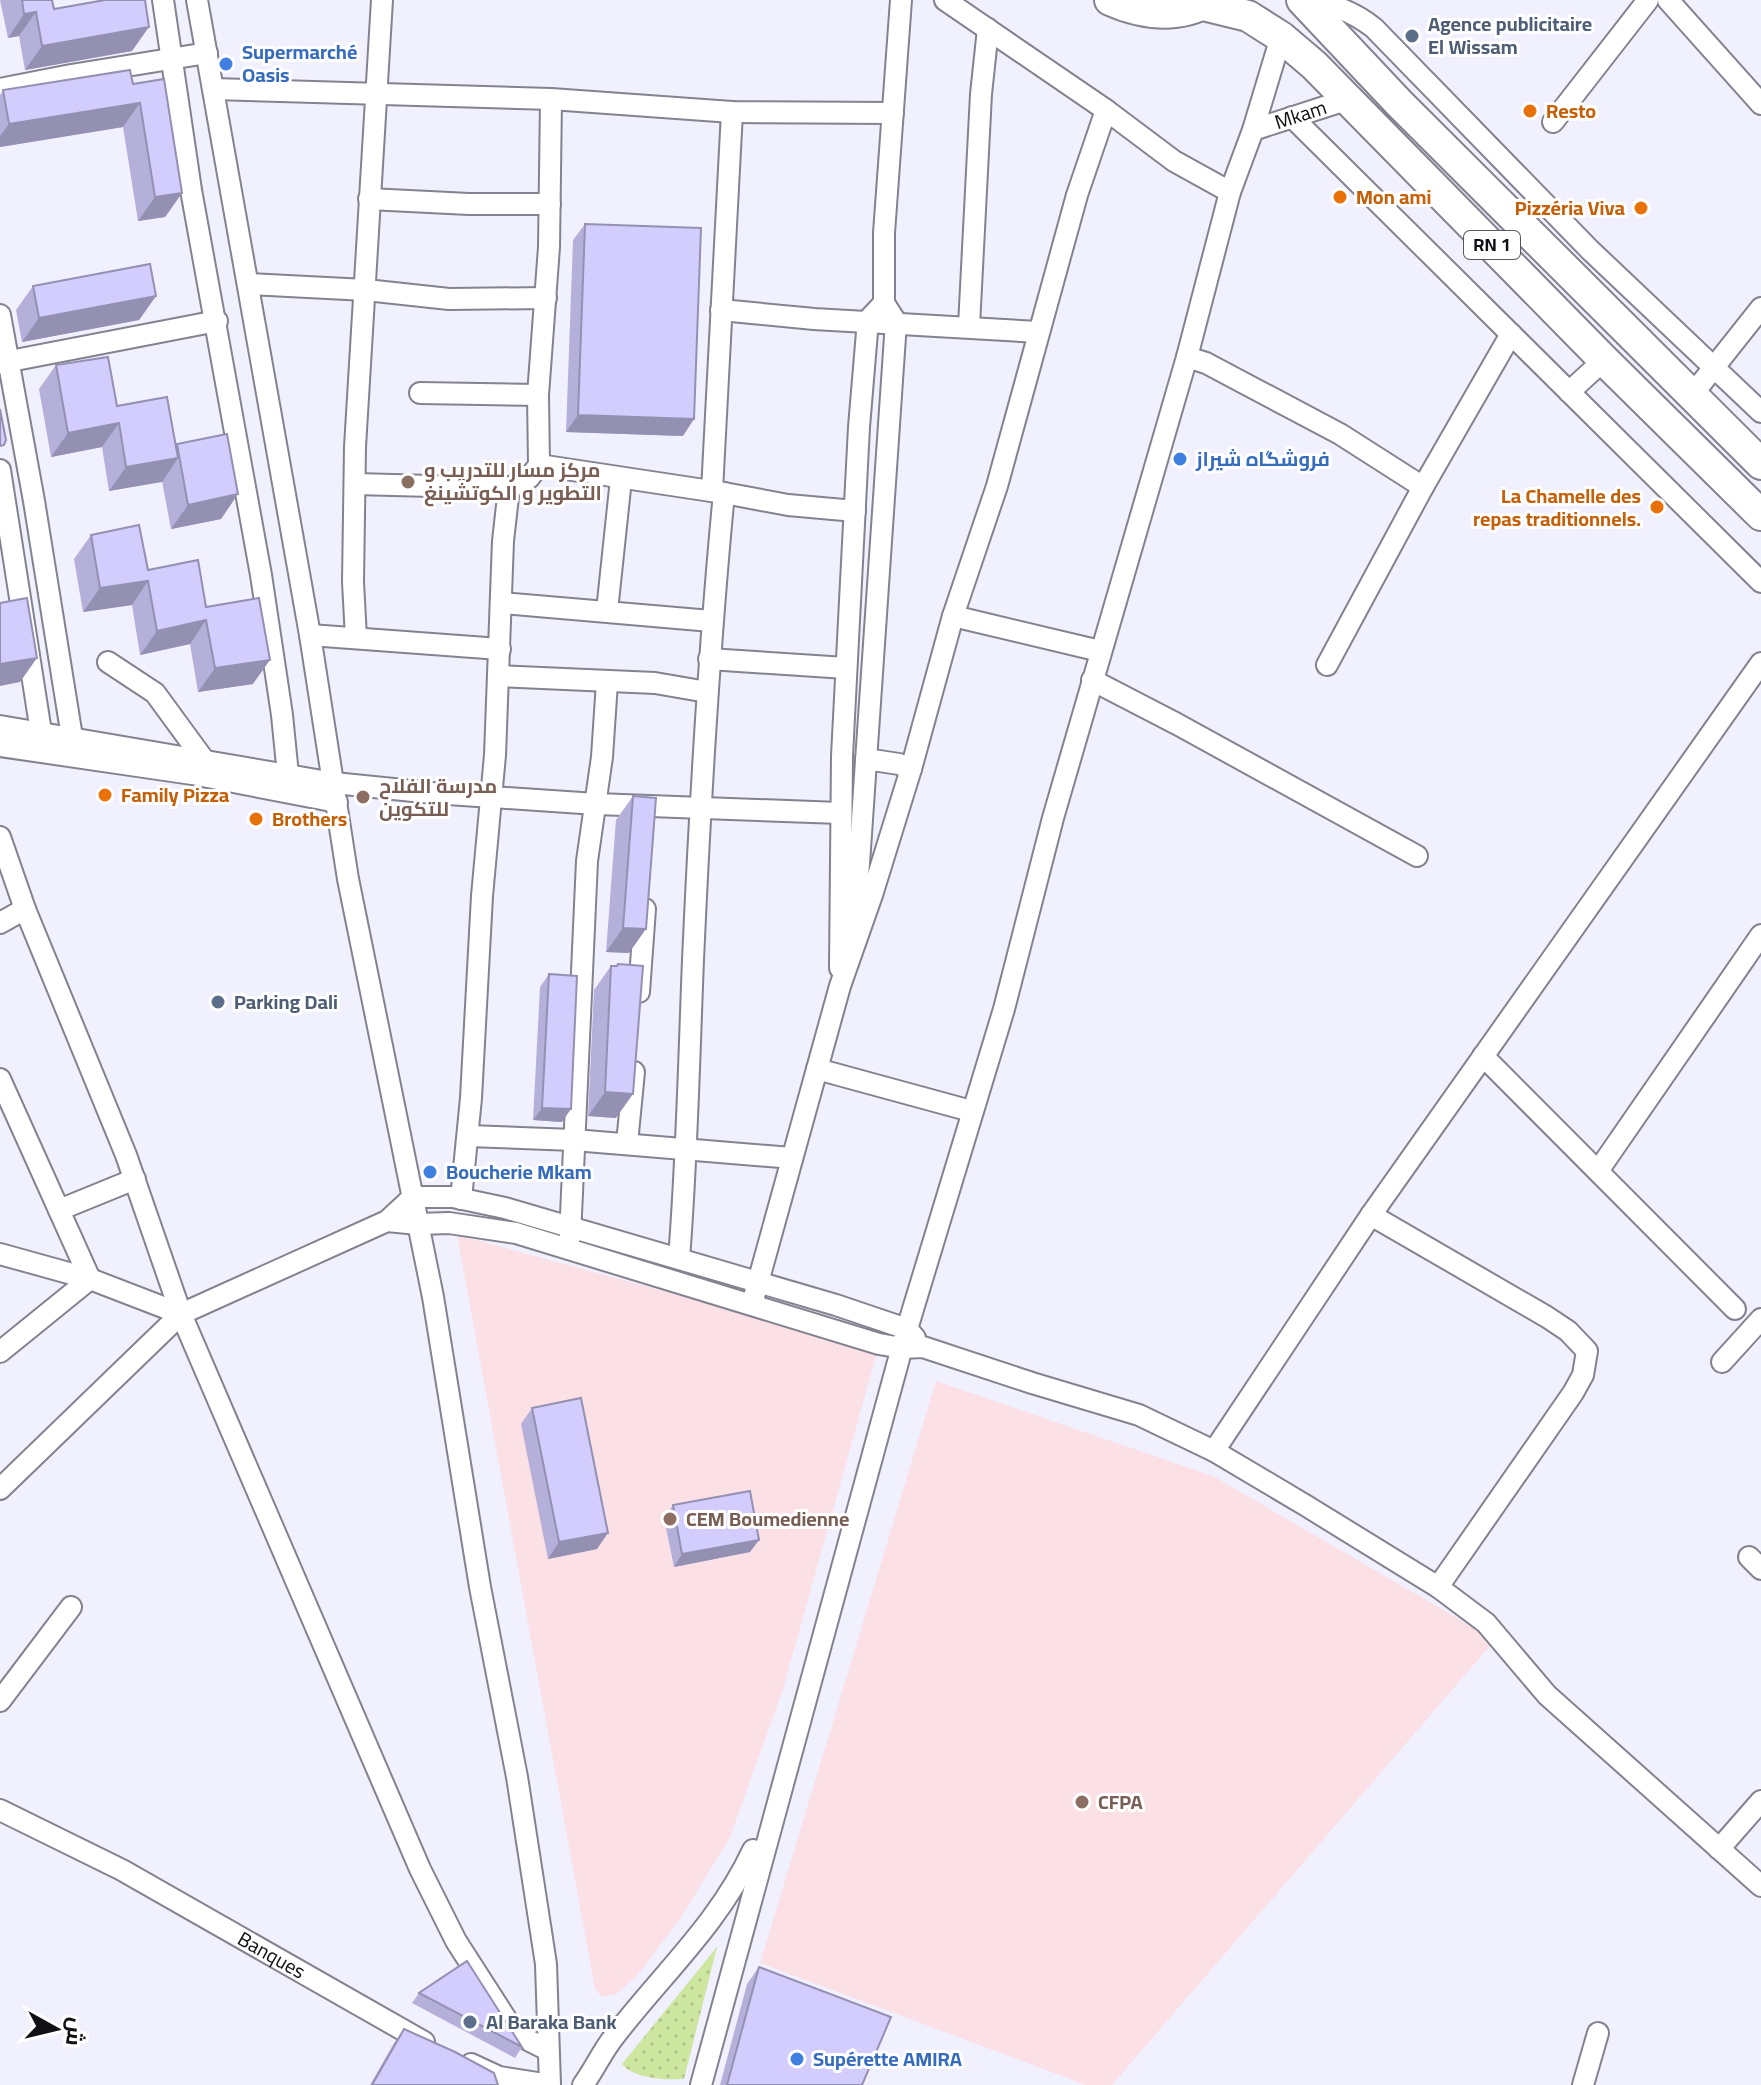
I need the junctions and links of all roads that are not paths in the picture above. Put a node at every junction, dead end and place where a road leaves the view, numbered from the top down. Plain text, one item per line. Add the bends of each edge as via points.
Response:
1 (163, 0) edge
2 (197, 0) edge
3 (382, 0) edge
4 (901, 0) edge
5 (945, 0) edge
6 (1110, 0) edge
7 (1303, 0) edge
8 (1648, 0) edge
9 (1668, 0) edge
10 (1207, 2) edge
11 (988, 29) junction
12 (1281, 37) junction
13 (207, 53) junction
14 (170, 58) junction
15 (0, 89) edge
16 (213, 89) junction
17 (376, 95) junction
18 (551, 99) junction
19 (1349, 99) junction
20 (1761, 104) edge
21 (1106, 110) junction
22 (732, 112) junction
23 (893, 113) junction
24 (1292, 117) junction
25 (1553, 122) dead end
26 (1253, 130) junction
27 (1230, 192) junction
28 (369, 199) junction
29 (550, 204) junction
30 (248, 284) junction
31 (366, 290) junction
32 (546, 298) junction
33 (884, 303) junction
34 (1650, 307) junction
35 (1761, 308) edge
36 (721, 310) junction
37 (0, 315) edge
38 (868, 320) junction
39 (217, 321) junction
40 (896, 322) junction
41 (969, 326) junction
42 (1629, 331) junction
43 (1038, 332) junction
44 (1511, 334) junction
45 (1187, 357) junction
46 (1604, 360) junction
47 (4, 363) edge
48 (1714, 368) junction
49 (1569, 392) junction
50 (420, 393) dead end
51 (538, 395) junction
52 (1692, 395) junction
53 (1761, 412) edge
54 (1761, 464) edge
55 (539, 465) junction
56 (0, 470) edge
57 (621, 479) junction
58 (355, 484) junction
59 (1423, 487) junction
60 (509, 488) junction
61 (718, 492) junction
62 (855, 511) junction
63 (1761, 515) edge
64 (1761, 582) edge
65 (852, 586) junction
66 (877, 588) junction
67 (502, 603) junction
68 (607, 611) junction
69 (953, 616) junction
70 (711, 621) junction
71 (310, 635) junction
72 (356, 638) junction
73 (500, 649) junction
74 (1100, 651) junction
75 (709, 659) junction
76 (108, 662) dead end
77 (1761, 663) edge
78 (1327, 665) dead end
79 (846, 668) junction
80 (499, 676) junction
81 (1092, 680) junction
82 (607, 682) junction
83 (707, 692) junction
84 (0, 726) edge
85 (41, 732) junction
86 (72, 737) junction
87 (0, 746) edge
88 (866, 759) junction
89 (206, 769) junction
90 (911, 769) junction
91 (288, 775) junction
92 (336, 792) junction
93 (491, 796) junction
94 (596, 804) junction
95 (654, 805) junction
96 (701, 807) junction
97 (840, 813) junction
98 (652, 832) edge
99 (0, 837) edge
100 (1417, 856) dead end
101 (647, 887) edge
102 (25, 909) junction
103 (0, 923) edge
104 (1761, 935) edge
105 (853, 950) junction
106 (840, 986) junction
107 (637, 1012) edge
108 (635, 1053) edge
109 (1483, 1056) junction
110 (817, 1069) junction
111 (0, 1079) edge
112 (971, 1111) junction
113 (468, 1136) junction
114 (574, 1140) junction
115 (627, 1143) junction
116 (686, 1148) junction
117 (792, 1158) junction
118 (1598, 1171) junction
119 (135, 1179) junction
120 (413, 1197) junction
121 (461, 1199) junction
122 (59, 1210) junction
123 (1371, 1215) junction
124 (387, 1221) junction
125 (418, 1224) junction
126 (570, 1227) junction
127 (570, 1249) junction
128 (0, 1254) edge
129 (679, 1258) junction
130 (90, 1279) junction
131 (758, 1282) junction
132 (752, 1304) junction
133 (1735, 1309) dead end
134 (181, 1314) junction
135 (1761, 1319) edge
136 (904, 1339) junction
137 (0, 1352) edge
138 (1722, 1362) dead end
139 (1214, 1451) junction
140 (0, 1489) edge
141 (1438, 1587) junction
142 (71, 1607) dead end
143 (0, 1701) edge
144 (778, 1796) junction
145 (1761, 1801) edge
146 (0, 1810) edge
147 (1719, 1849) junction
148 (1761, 1886) edge
149 (1598, 2033) dead end
150 (548, 2050) junction
151 (550, 2085) edge
152 (583, 2085) edge
153 (701, 2085) edge
154 (1583, 2085) edge

1 - 14 street
2 - 13 street
3 - 17 street
4 - 23 street
5 - 11 street
6 - 10 highway via 1134,11 1169,13
7 - 34 street via 1359,16 1374,28
7 - 42 highway, RN 1
8 - 25 street
9 - 20 street
10 - 12 highway, RN 1 via 1248,16
11 - 21 street
11 - 41 street
12 - 19 highway, RN 1
12 - 26 street
13 - 14 street
13 - 16 street
14 - 15 street
14 - 39 street
16 - 17 street
16 - 30 street
17 - 18 street
17 - 28 street
18 - 22 street
18 - 29 street
19 - 24 street, Mkam
19 - 46 highway, RN 1
21 - 27 street via 1174,161
21 - 43 street
22 - 23 street
22 - 36 street
23 - 33 street
24 - 26 street, Mkam
24 - 44 street
26 - 27 street
27 - 45 street
28 - 29 street
28 - 31 street
29 - 32 street
30 - 31 street
30 - 71 street
31 - 32 street via 449,299
31 - 58 street
32 - 51 street
33 - 38 street
33 - 40 street
34 - 42 street
34 - 48 street
35 - 48 street
36 - 38 street
36 - 61 street
37 - 47 street
38 - 40 street
38 - 62 street
39 - 47 street
39 - 91 street via 261,575
40 - 41 street
40 - 66 street
41 - 43 street
42 - 52 highway, RN 1
43 - 69 street via 997,486
44 - 49 street
44 - 59 street
45 - 59 street via 1340,434
45 - 74 street
46 - 49 street
46 - 63 highway, RN 1
47 - 86 street via 34,501
48 - 52 street
48 - 53 street
49 - 64 street
50 - 51 street
51 - 55 street
52 - 54 highway, RN 1
55 - 57 street
55 - 60 street via 529,478
56 - 85 street
57 - 61 street
57 - 68 street
58 - 60 street
58 - 72 street
59 - 78 street
60 - 67 street
61 - 62 street
61 - 70 street
62 - 65 street
65 - 66 street
65 - 79 street
66 - 88 street
67 - 68 street
67 - 73 street
68 - 70 street
69 - 74 street
69 - 90 street
70 - 75 street
71 - 72 street
71 - 92 street
72 - 73 street
73 - 80 street
74 - 81 street
75 - 79 street
75 - 83 street
76 - 89 street via 155,693
77 - 109 street
79 - 97 street
80 - 82 street
80 - 93 street
81 - 100 street
81 - 112 street via 1004,1009
82 - 83 street
82 - 94 street
83 - 96 street
84 - 85 street
85 - 86 street
86 - 89 street
87 - 89 street
88 - 90 street
88 - 105 street
89 - 91 street
89 - 92 street
90 - 105 street
91 - 92 street
92 - 93 street
92 - 120 street via 348,879
93 - 94 street
93 - 113 street
94 - 95 street
94 - 114 street via 587,861 589,974
95 - 96 street
95 - 98 street
96 - 97 street
96 - 116 street
97 - 106 street
99 - 102 street
101 - 107 street via 633,977
102 - 103 street
102 - 119 street
104 - 118 street
105 - 106 street
106 - 110 street
108 - 115 street
109 - 118 street
109 - 123 street
110 - 112 street
110 - 117 street
111 - 122 street
112 - 136 street
113 - 114 street
113 - 121 street
114 - 115 street
114 - 126 street
115 - 116 street
116 - 117 street
116 - 129 street
117 - 131 street
118 - 133 street
119 - 122 street
119 - 134 street
120 - 121 street
120 - 124 street
120 - 125 street
121 - 126 street
122 - 130 street
123 - 139 street
123 - 141 street via 1547,1317 1587,1351 1573,1393
124 - 125 street
124 - 134 street
125 - 127 street via 516,1233
125 - 150 street via 541,1917
126 - 127 street
126 - 129 street
127 - 132 street
128 - 130 street
129 - 131 street
130 - 134 street
130 - 137 street
131 - 132 street
131 - 136 street
132 - 136 street
134 - 140 street
134 - 150 street via 436,1901 510,2025
135 - 138 street
136 - 139 street via 1139,1415
136 - 144 street
139 - 141 street
141 - 147 street via 1486,1623 1547,1695
142 - 143 street
144 - 152 street via 741,1876 713,1919 612,2039
144 - 153 street
145 - 147 street
146 - 151 street, Banques via 122,1870 404,2033 499,2077
147 - 148 street
149 - 154 street
150 - 151 street

